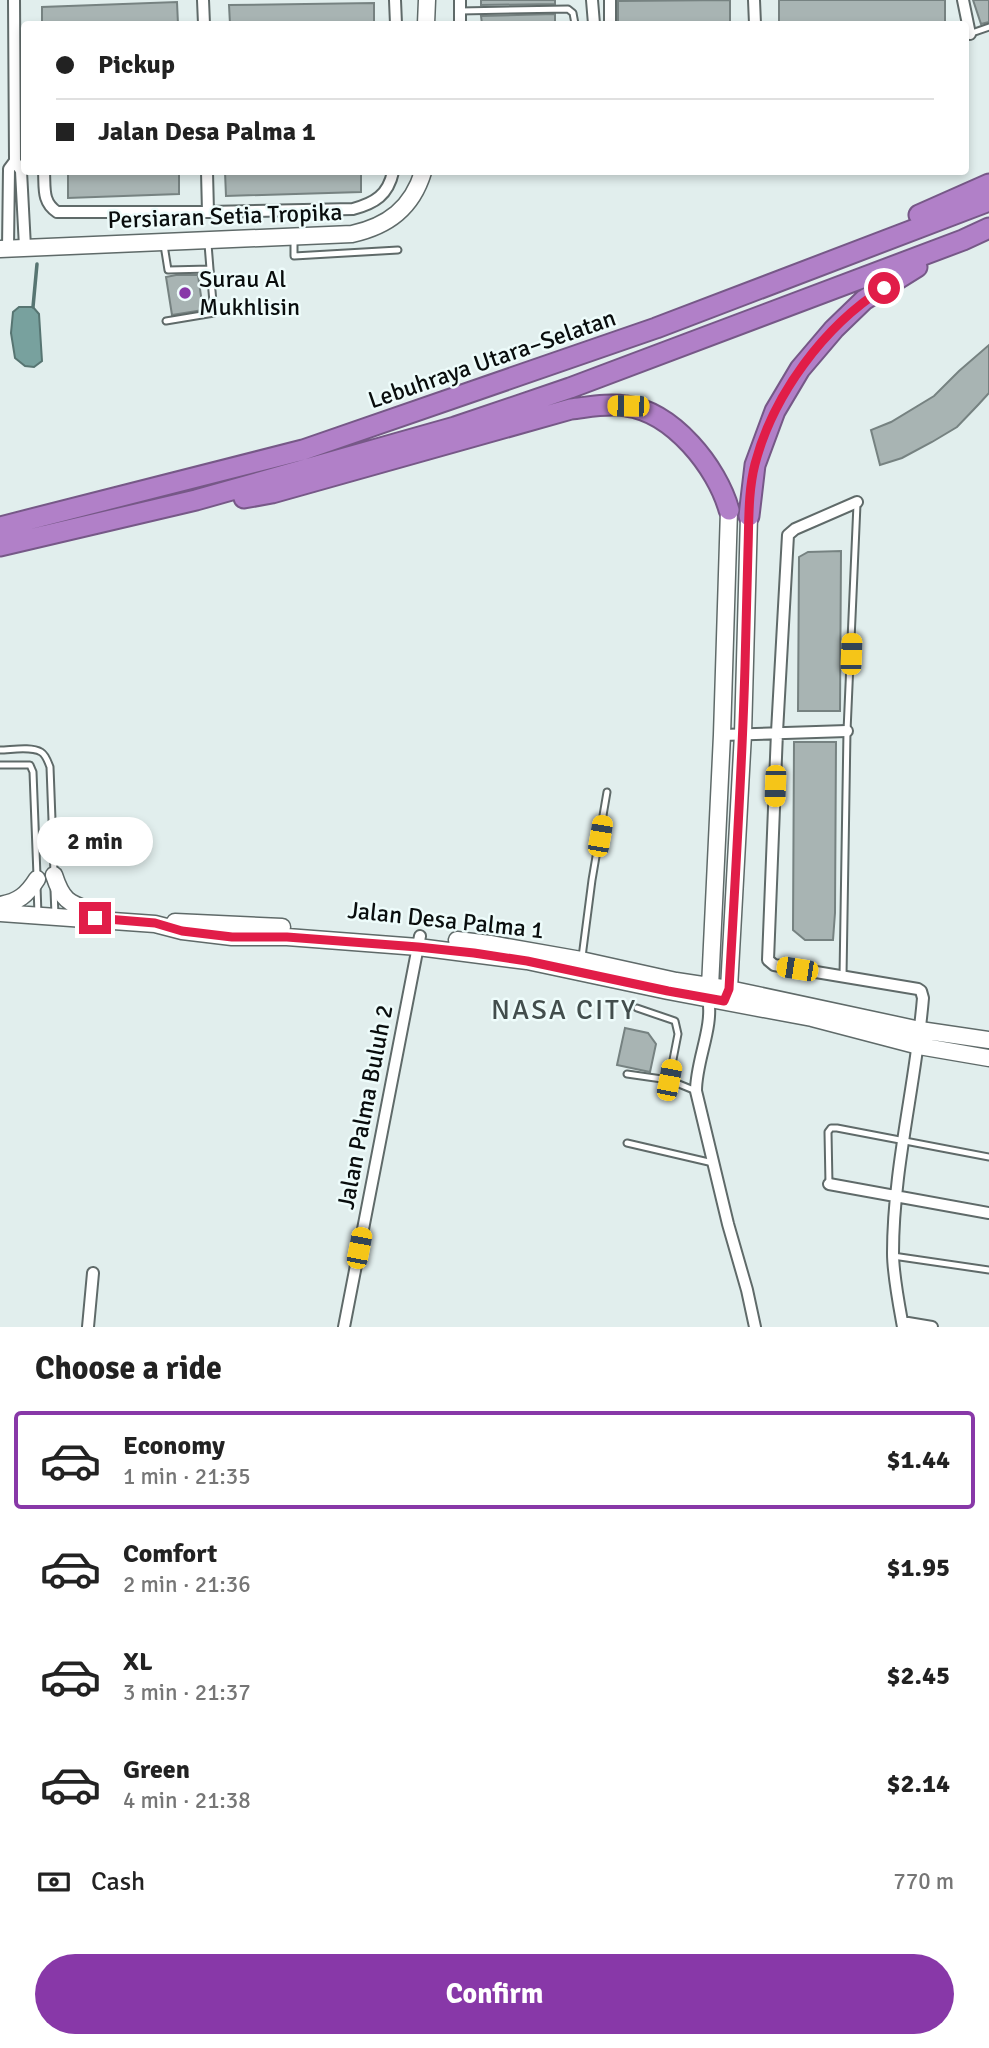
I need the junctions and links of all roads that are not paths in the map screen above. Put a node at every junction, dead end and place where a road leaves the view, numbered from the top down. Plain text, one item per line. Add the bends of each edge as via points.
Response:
1 (14, 0) edge
2 (203, 0) edge
3 (396, 0) edge
4 (426, 0) edge
5 (592, 0) edge
6 (610, 0) edge
7 (754, 0) edge
8 (963, 0) edge
9 (460, 6) edge
10 (204, 21) edge
11 (396, 21) edge
12 (426, 21) edge
13 (574, 21) edge
14 (594, 21) edge
15 (610, 21) edge
16 (755, 21) edge
17 (966, 21) edge
18 (989, 27) edge
19 (969, 34) edge
20 (15, 160) junction
21 (21, 171) edge
22 (21, 175) edge
23 (44, 175) edge
24 (207, 175) edge
25 (392, 175) edge
26 (422, 175) edge
27 (989, 184) edge
28 (989, 201) edge
29 (8, 205) junction
30 (23, 205) junction
31 (208, 212) junction
32 (989, 228) edge
33 (294, 237) junction
34 (963, 240) junction
35 (208, 241) junction
36 (164, 242) junction
37 (25, 247) junction
38 (4, 248) edge
39 (398, 250) dead end
40 (210, 268) junction
41 (743, 295) junction
42 (166, 321) dead end
43 (196, 500) junction
44 (857, 502) joint
45 (729, 510) joint
46 (749, 516) joint
47 (0, 527) edge
48 (0, 546) edge
49 (847, 731) junction
50 (777, 732) junction
51 (743, 734) junction
52 (722, 735) junction
53 (0, 750) edge
54 (0, 765) edge
55 (607, 792) dead end
56 (54, 875) junction
57 (37, 879) junction
58 (0, 905) edge
59 (0, 913) edge
60 (38, 915) junction
61 (55, 915) junction
62 (115, 920) junction
63 (419, 942) junction
64 (582, 960) junction
65 (843, 976) junction
66 (716, 997) junction
67 (637, 1008) dead end
68 (920, 1038) junction
69 (989, 1040) edge
70 (989, 1058) edge
71 (627, 1074) dead end
72 (669, 1080) junction
73 (696, 1091) junction
74 (904, 1141) junction
75 (627, 1143) dead end
76 (989, 1157) edge
77 (713, 1163) junction
78 (829, 1184) joint
79 (895, 1196) junction
80 (989, 1213) edge
81 (893, 1256) junction
82 (989, 1269) edge
83 (93, 1273) dead end
84 (903, 1325) edge
85 (88, 1327) edge
86 (344, 1327) edge
87 (755, 1327) edge
88 (932, 1327) edge

1 - 20 street
2 - 10 street
3 - 11 street
4 - 12 street
5 - 14 street
6 - 15 street
7 - 16 street
8 - 17 street
9 - 13 lane via 568,9
18 - 19 lane
20 - 21 street
20 - 29 street via 9,169
22 - 30 street
23 - 31 street via 45,197 57,212
24 - 31 street
25 - 31 street via 380,197 353,209
26 - 33 street, Persiaran Setia Tropika via 412,198 372,230
27 - 41 highway
28 - 41 highway, Lebuhraya Utara–Selatan
29 - 30 street
29 - 38 street
30 - 37 street
32 - 34 highway, Lebuhraya Utara–Selatan
33 - 35 street, Persiaran Setia Tropika
33 - 39 lane via 295,256
34 - 43 highway, Lebuhraya Utara–Selatan via 455,427
34 - 46 highway via 864,300 800,369 775,411 755,465
35 - 36 street, Persiaran Setia Tropika
35 - 40 lane
36 - 37 street, Persiaran Setia Tropika
36 - 40 lane via 168,270
37 - 38 street, Persiaran Setia Tropika
40 - 42 lane via 214,313
41 - 47 highway, Lebuhraya Utara–Selatan via 303,450
43 - 45 highway via 272,493 599,405 628,406 663,419 713,471
43 - 48 highway, Lebuhraya Utara–Selatan
44 - 49 lane
44 - 50 street via 788,535
45 - 52 street
46 - 51 street
49 - 50 street
49 - 65 lane
50 - 51 street
50 - 65 street via 768,960 774,965
51 - 52 street
51 - 66 street
52 - 66 street
53 - 56 lane via 40,751 50,767
54 - 57 lane via 30,765 33,772
55 - 64 lane
56 - 61 lane
56 - 62 street via 67,901
57 - 58 street via 22,898
57 - 60 lane
59 - 60 street, Jalan Desa Palma 1
60 - 61 street, Jalan Desa Palma 1
61 - 62 street, Jalan Desa Palma 1
62 - 63 street, Jalan Desa Palma 1 via 181,921
63 - 64 street, Jalan Desa Palma 1 via 490,944
63 - 66 street, Jalan Desa Palma 1
63 - 86 street, Jalan Palma Buluh 2
64 - 66 street, Jalan Desa Palma 1 via 676,981
65 - 68 street via 921,991
66 - 68 street
66 - 73 street
67 - 72 lane via 675,1021 678,1034
68 - 69 street
68 - 70 street
68 - 74 street
71 - 72 lane
72 - 73 lane
73 - 77 street
74 - 76 lane
74 - 78 lane via 831,1128
74 - 79 street
75 - 77 lane
77 - 87 street
78 - 79 street
79 - 80 street
79 - 81 street
81 - 82 lane
81 - 84 street
83 - 85 street
84 - 88 street

